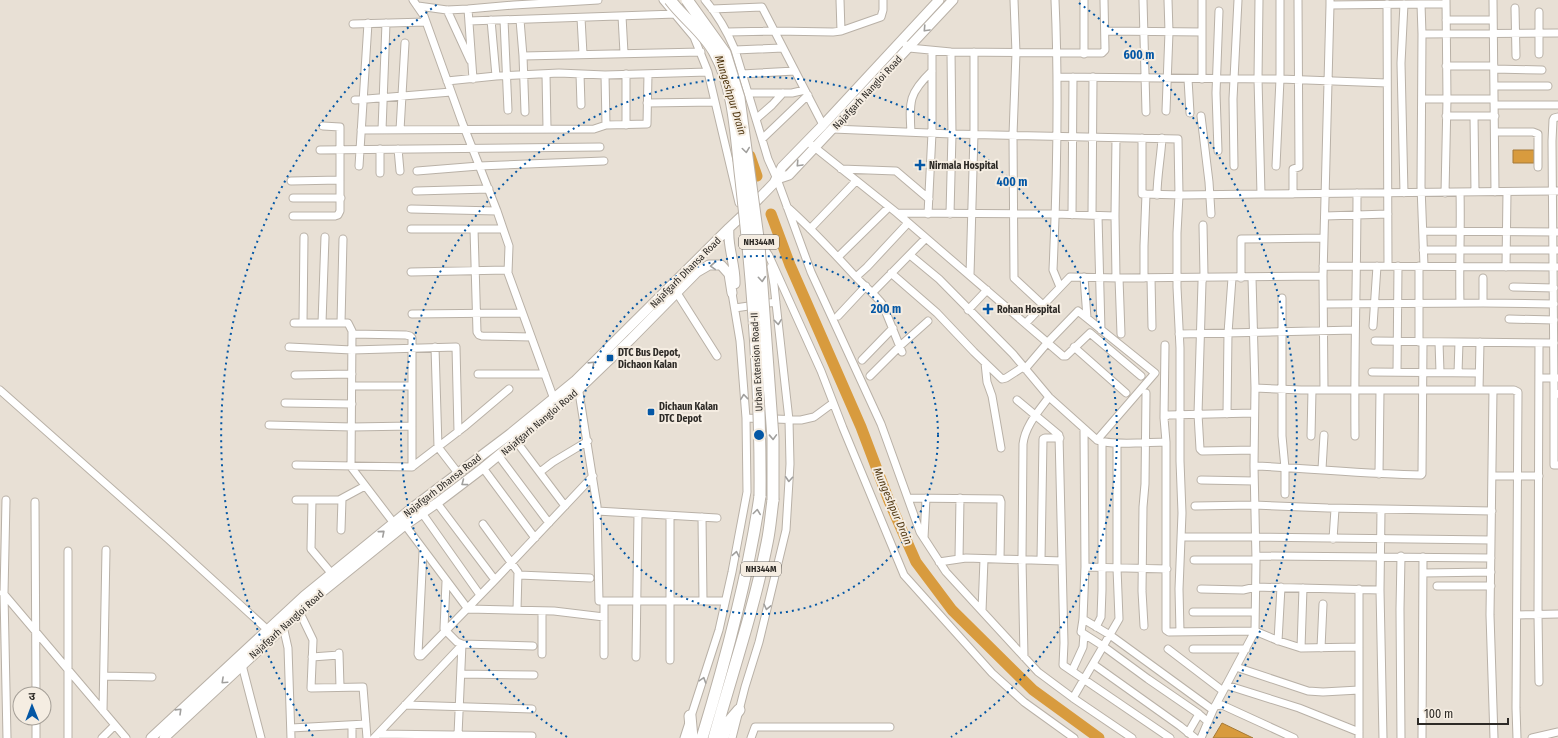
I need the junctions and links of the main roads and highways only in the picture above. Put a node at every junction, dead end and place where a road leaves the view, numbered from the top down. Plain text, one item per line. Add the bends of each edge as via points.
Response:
1 (670, 0) edge
2 (687, 0) edge
3 (939, 0) edge
4 (953, 0) edge
5 (811, 145) junction
6 (729, 228) junction
7 (628, 336) junction
8 (577, 384) junction
9 (399, 526) junction
10 (281, 623) junction
11 (270, 632) junction
12 (200, 698) junction
13 (739, 710) road end
14 (690, 716) road end
15 (166, 732) edge
16 (151, 738) edge
17 (692, 738) edge
18 (702, 738) edge
19 (714, 738) edge
20 (723, 738) edge

18 -> 1 highway, Urban Extension Road-II / NH344M, bridge via 745,581 754,538 760,496 760,439 749,261 730,98 715,53
2 -> 19 highway, Urban Extension Road-II / NH344M, bridge via 726,53 739,98 759,245 773,438 773,500 767,542 744,637
3 - 5 main road, Najafgarh Nangloi Road via 823,125
4 -> 5 main road, Najafgarh Nangloi Road via 833,129
5 - 6 main road, Najafgarh Nangloi Road via 782,167 777,179
6 - 7 main road, Najafgarh Dhansa Road
6 -> 7 main road, Najafgarh Nangloi Road via 728,238 736,283 732,293 729,274 721,265 705,267
7 - 8 main road, Najafgarh Nangloi Road
8 - 9 main road, Najafgarh Dhansa Road via 553,399 458,473
8 -> 9 main road, Najafgarh Nangloi Road via 558,407 483,468 437,503
9 - 10 main road, Najafgarh Nangloi Road via 299,611
10 -> 9 main road, Najafgarh Dhansa Road via 304,596
10 - 11 main road, Najafgarh Nangloi Road
11 - 12 main road
11 -> 12 main road, Najafgarh Nangloi Road via 242,664
12 - 15 main road, Najafgarh Nangloi Road
13 - 20 highway via 727,724
14 - 17 highway
15 - 16 main road

